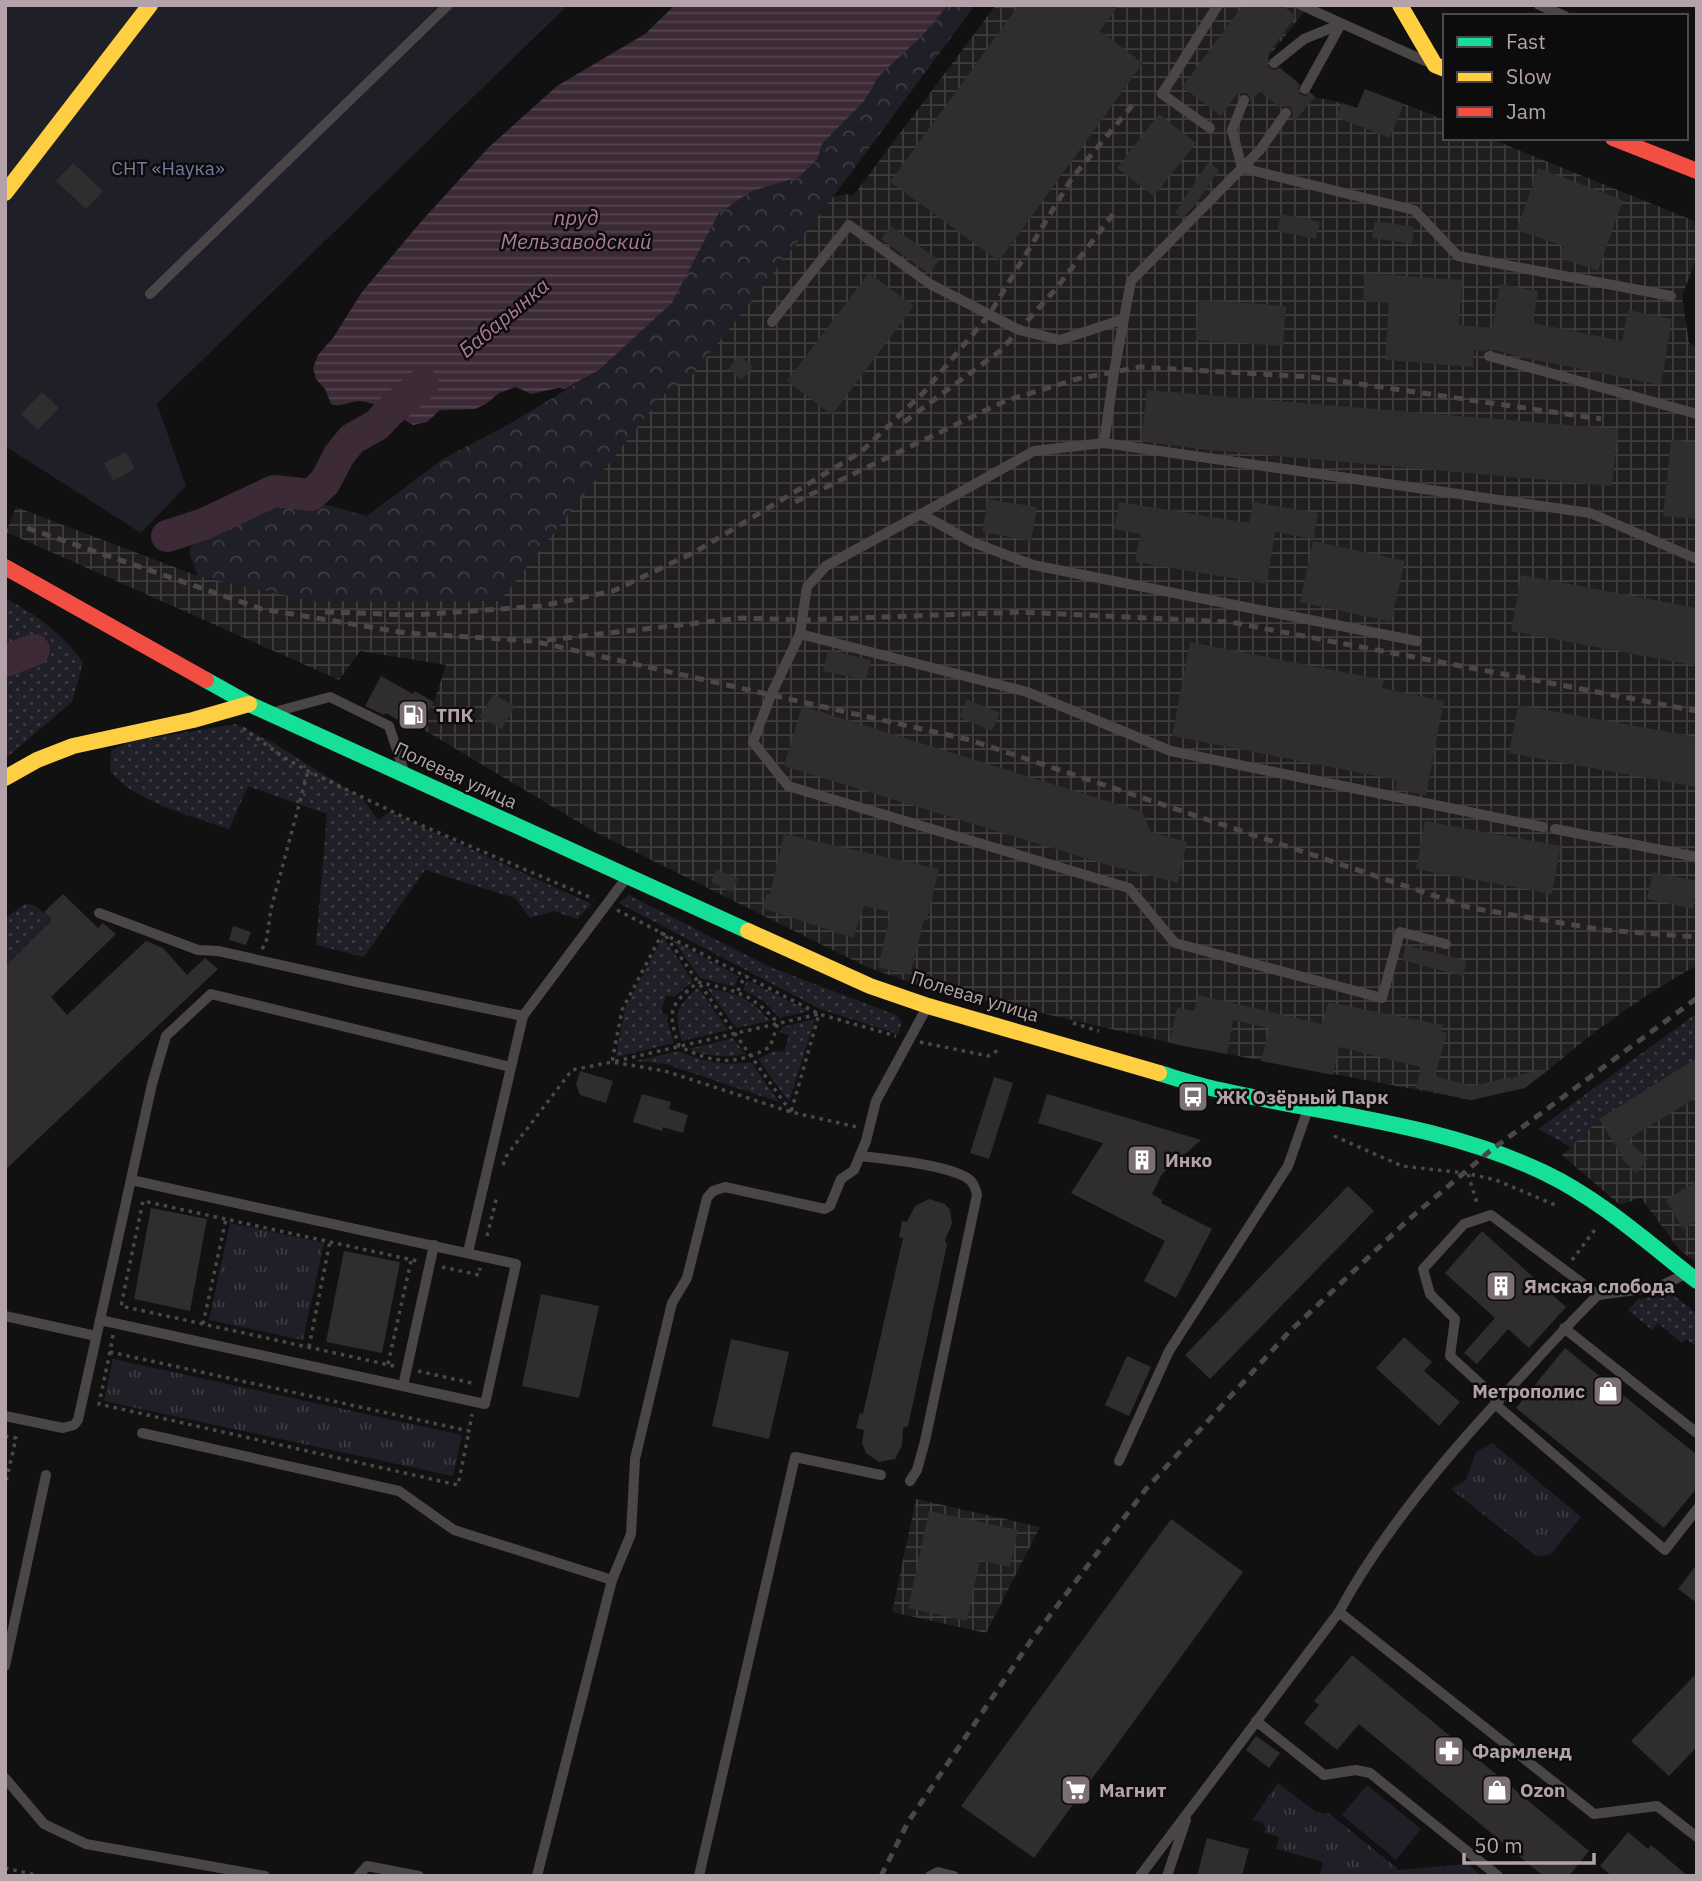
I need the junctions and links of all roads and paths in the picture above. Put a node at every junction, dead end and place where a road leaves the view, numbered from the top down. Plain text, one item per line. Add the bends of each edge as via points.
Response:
1 (150, 5) edge
2 (448, 5) edge
3 (1218, 5) edge
4 (1301, 5) edge
5 (1401, 5) edge
6 (1539, 5) edge
7 (1560, 14) edge
8 (1341, 24) junction
9 (1274, 63) dead end
10 (1440, 67) edge
11 (1305, 89) dead end
12 (1244, 100) dead end
13 (1286, 113) dead end
14 (1210, 128) dead end
15 (1618, 140) edge
16 (1242, 168) junction
17 (1697, 171) edge
18 (5, 193) edge
19 (150, 294) dead end
20 (1671, 296) dead end
21 (1124, 319) junction
22 (772, 322) dead end
23 (1489, 356) dead end
24 (1697, 414) edge
25 (1104, 443) junction
26 (921, 514) junction
27 (1697, 559) edge
28 (5, 567) edge
29 (800, 634) junction
30 (1417, 641) dead end
31 (249, 704) junction
32 (269, 713) junction
33 (308, 771) dead end
34 (405, 775) junction
35 (5, 778) edge
36 (1543, 827) dead end
37 (1555, 829) dead end
38 (1697, 858) edge
39 (628, 877) junction
40 (99, 913) dead end
41 (1446, 944) dead end
42 (254, 959) junction
43 (745, 975) dead end
44 (698, 982) junction
45 (738, 991) junction
46 (928, 1006) junction
47 (523, 1016) junction
48 (778, 1023) junction
49 (735, 1034) junction
50 (679, 1046) junction
51 (752, 1057) junction
52 (612, 1062) junction
53 (510, 1067) junction
54 (1308, 1108) junction
55 (791, 1112) junction
56 (868, 1129) junction
57 (860, 1156) junction
58 (503, 1164) dead end
59 (1468, 1174) dead end
60 (131, 1180) junction
61 (1475, 1199) dead end
62 (226, 1219) junction
63 (1593, 1232) dead end
64 (330, 1241) junction
65 (434, 1245) junction
66 (468, 1252) junction
67 (411, 1260) junction
68 (429, 1264) junction
69 (1564, 1270) junction
70 (479, 1275) dead end
71 (1692, 1277) edge
72 (1598, 1295) junction
73 (121, 1306) junction
74 (5, 1316) edge
75 (100, 1320) junction
76 (116, 1322) junction
77 (203, 1324) junction
78 (1564, 1328) junction
79 (96, 1336) junction
80 (309, 1347) junction
81 (110, 1352) junction
82 (388, 1364) junction
83 (407, 1368) junction
84 (403, 1387) junction
85 (474, 1401) junction
86 (1497, 1402) junction
87 (5, 1416) edge
88 (469, 1431) junction
89 (142, 1433) dead end
90 (1697, 1433) edge
91 (5, 1436) edge
92 (1119, 1461) dead end
93 (46, 1475) dead end
94 (881, 1475) dead end
95 (910, 1481) dead end
96 (5, 1486) edge
97 (1697, 1509) edge
98 (612, 1580) junction
99 (1339, 1612) junction
100 (5, 1666) edge
101 (1256, 1721) junction
102 (5, 1779) edge
103 (1188, 1812) junction
104 (1697, 1837) edge
105 (5, 1868) edge
106 (40, 1876) edge
107 (265, 1876) edge
108 (358, 1876) edge
109 (419, 1876) edge
110 (537, 1876) edge
111 (699, 1876) edge
112 (930, 1876) edge
113 (954, 1876) edge
114 (1140, 1876) edge
115 (1167, 1876) edge
116 (1498, 1876) edge

1 - 18 street
2 - 19 lane
3 - 14 lane via 1162,94
4 - 8 lane
5 - 10 street
6 - 7 lane
8 - 9 lane via 1304,39
8 - 10 lane
8 - 11 lane
12 - 16 lane via 1232,131
13 - 16 lane
15 - 17 street
16 - 20 lane via 1414,209 1458,256
16 - 21 lane via 1131,281
21 - 22 lane via 1060,340 1018,330 930,284 849,225
21 - 25 lane
23 - 24 lane
25 - 26 lane via 1034,451
25 - 27 lane via 1590,513
26 - 29 lane via 826,566 807,587
26 - 30 lane via 972,542 1033,565
28 - 31 street, Полевая улица
29 - 36 lane via 1027,692 1171,751
29 - 41 lane via 753,742 788,786 1129,888 1175,943 1382,998 1400,932
31 - 32 street, Полевая улица
31 - 35 street via 73,746
32 - 34 street, Полевая улица
32 - 34 lane via 330,697 389,726
33 - 42 path via 266,943
34 - 39 street, Полевая улица
37 - 38 lane
39 - 46 street, Полевая улица via 870,986
39 - 47 lane
40 - 42 lane via 198,950
42 - 47 lane
43 - 45 path
44 - 45 path
44 - 49 path
44 - 50 path via 677,999 670,1020
44 - 52 path via 663,932 622,1010
45 - 48 path via 761,1004
46 - 54 street, Полевая улица via 1219,1090
46 - 56 lane via 876,1101
47 - 53 lane
48 - 49 path
48 - 51 path via 770,1047
48 - 55 path via 819,1014
49 - 50 path
49 - 51 path
50 - 51 path via 704,1059
50 - 52 path
51 - 55 path
52 - 55 path via 666,1071
52 - 58 path via 572,1070
53 - 60 lane via 211,994 166,1035
53 - 66 lane
54 - 71 street, Полевая улица via 1426,1131 1545,1173 1590,1198
54 - 92 lane via 1288,1166 1169,1351
55 - 56 path
56 - 57 lane
57 - 95 lane via 936,1167 967,1178 977,1195 925,1441
57 - 98 lane via 825,1209 724,1187 707,1198 687,1278 672,1303 635,1459 631,1534
59 - 61 path
60 - 65 lane
60 - 75 lane
62 - 64 path
62 - 73 path via 143,1201
62 - 77 path
63 - 69 path
64 - 67 path
64 - 80 path
65 - 66 lane
65 - 68 lane
66 - 85 lane via 516,1264 485,1404
67 - 68 path
67 - 82 path
68 - 70 path
68 - 83 lane
69 - 72 lane
69 - 86 lane via 1491,1215 1464,1224 1423,1269 1430,1294 1455,1320 1450,1356
71 - 72 lane
72 - 78 lane
73 - 76 path
73 - 77 path
74 - 79 lane
75 - 76 lane
75 - 79 lane
76 - 81 path
76 - 84 lane
77 - 80 path
78 - 86 lane
78 - 90 lane
79 - 87 lane via 74,1425 63,1428
80 - 82 path
81 - 88 path
81 - 88 path via 99,1404 458,1485
82 - 83 path
83 - 84 lane
83 - 85 path via 477,1384
84 - 85 lane
85 - 88 path
86 - 97 lane via 1665,1550
86 - 99 lane via 1427,1482 1353,1585
89 - 98 lane via 399,1491 454,1530
91 - 96 path via 16,1438
93 - 100 lane
94 - 111 lane via 795,1457
98 - 110 lane
99 - 101 lane
99 - 104 lane via 1594,1814 1657,1806
101 - 103 lane
101 - 116 lane via 1324,1775 1356,1770 1370,1773
102 - 107 lane via 44,1824 86,1844
103 - 114 lane
103 - 115 lane
105 - 106 path
108 - 109 lane via 367,1866
112 - 113 lane via 937,1872

